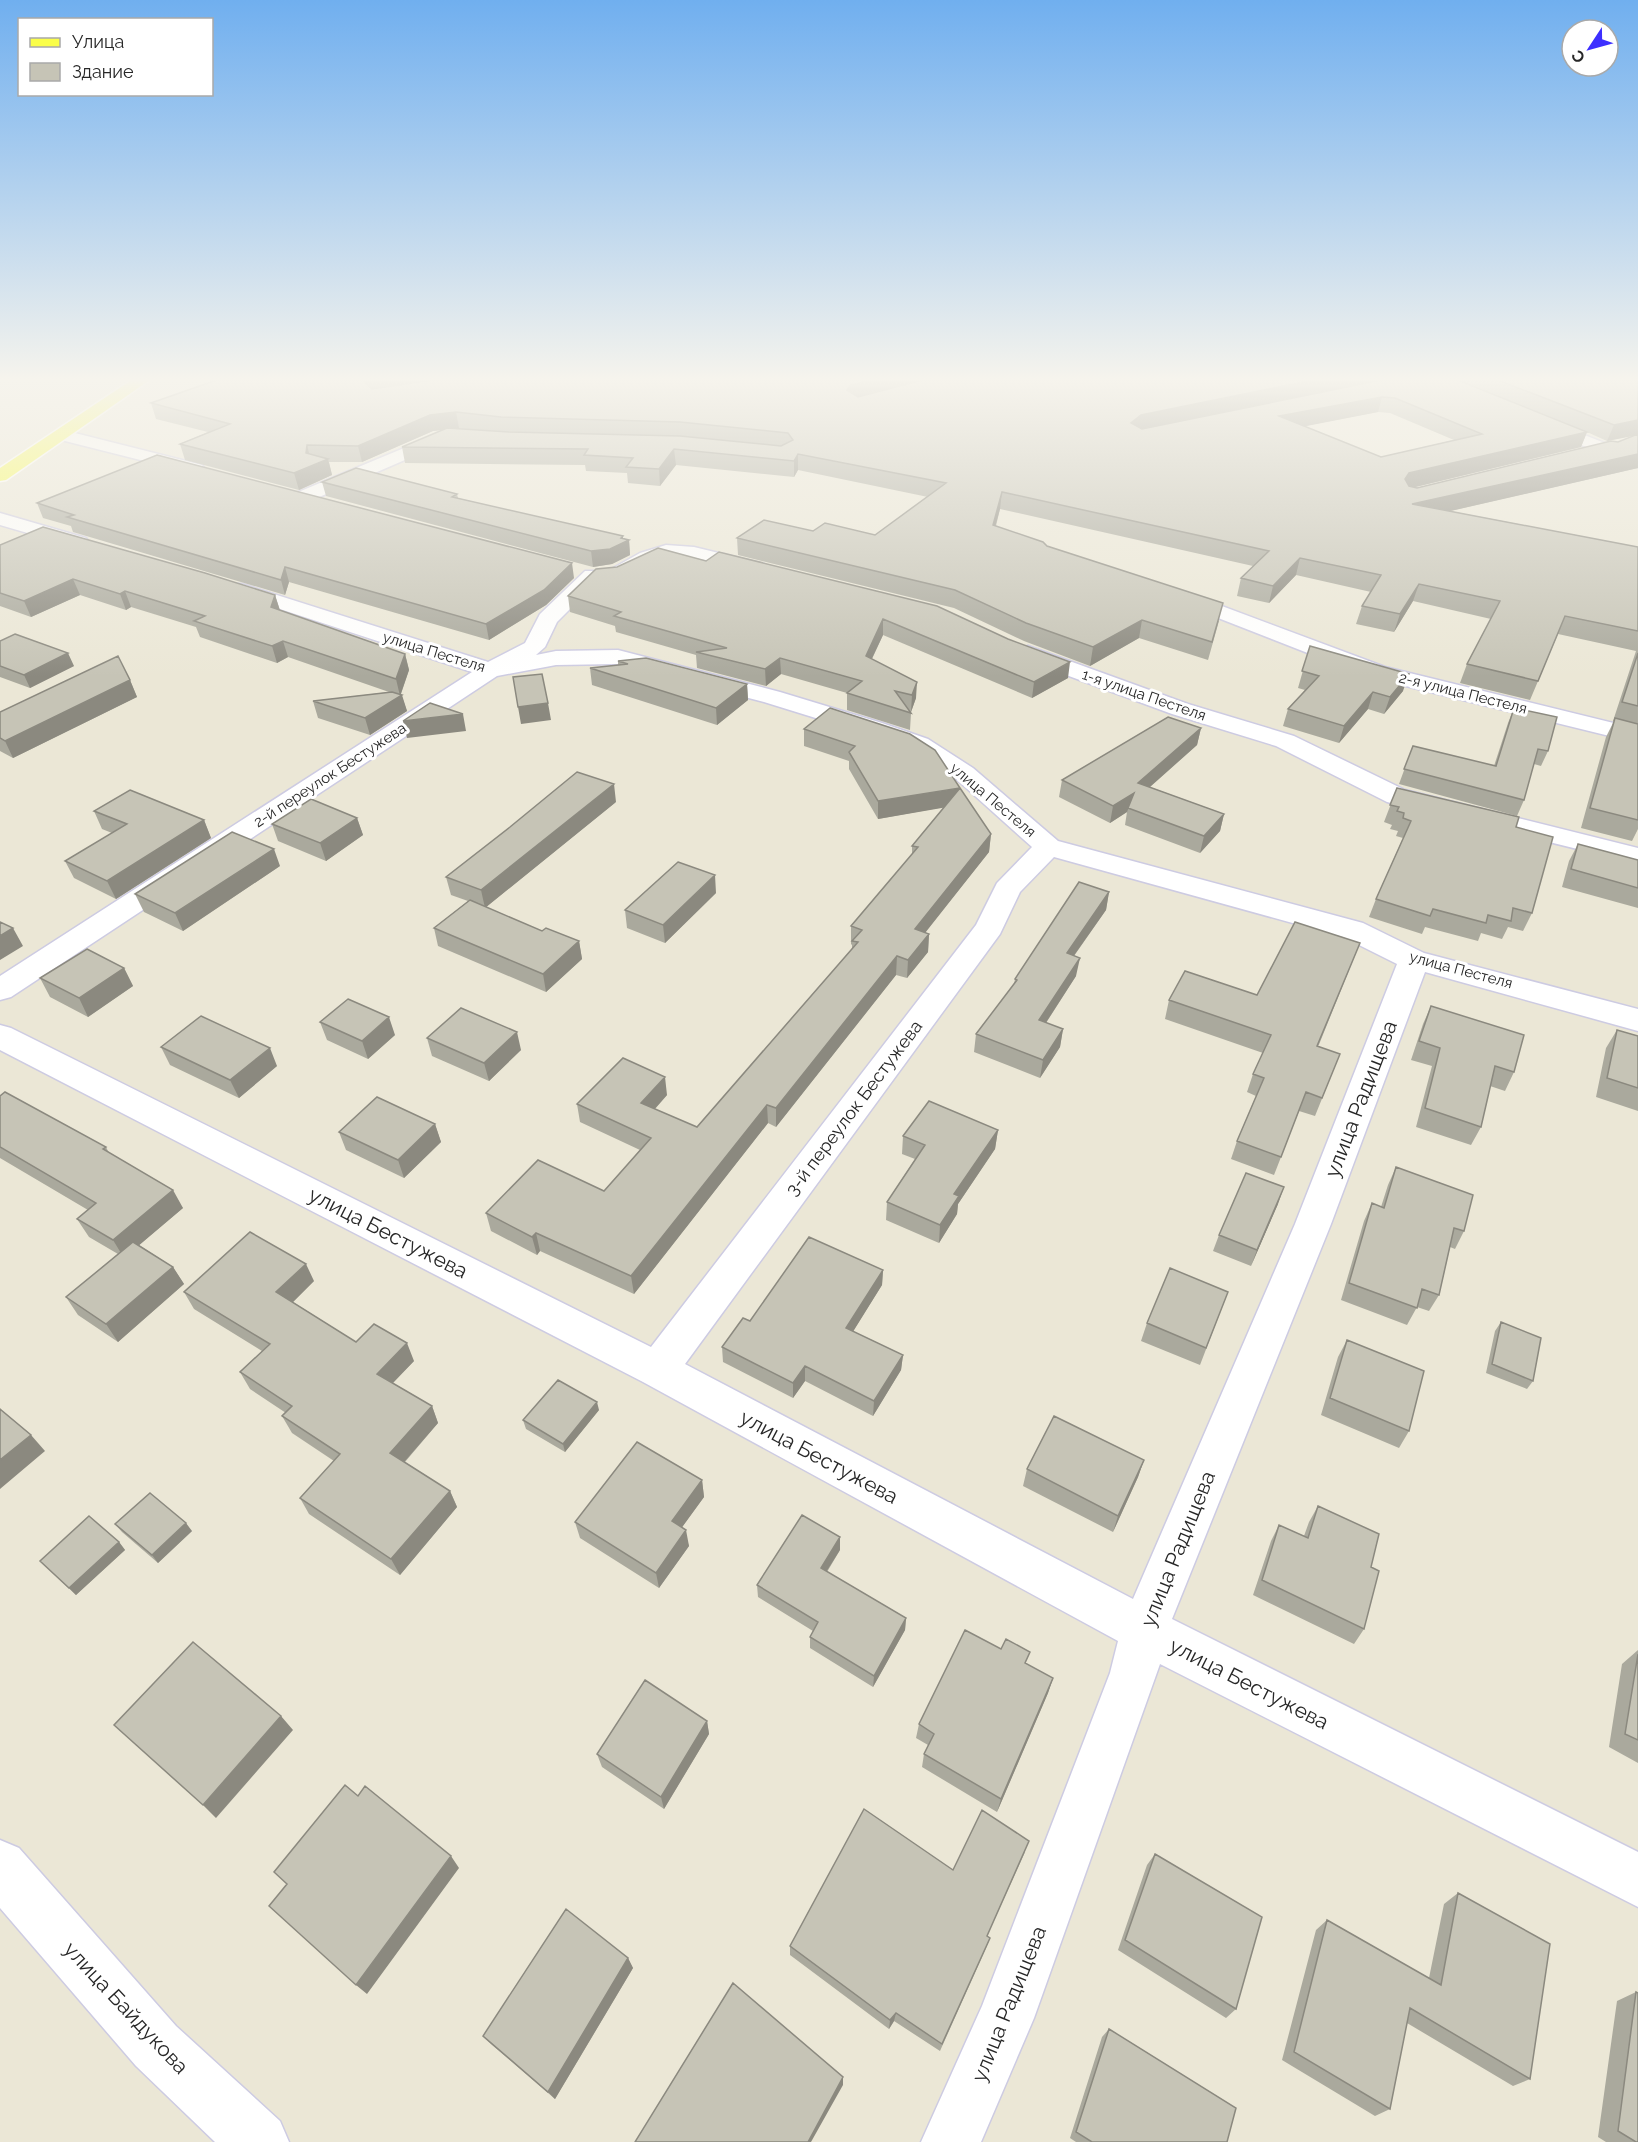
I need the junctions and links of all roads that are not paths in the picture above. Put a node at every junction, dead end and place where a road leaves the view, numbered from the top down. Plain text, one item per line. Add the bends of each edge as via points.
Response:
1 (349, 477) edge
2 (280, 491) edge
3 (303, 497) junction
4 (338, 506) edge
5 (0, 519) edge
6 (103, 549) edge
7 (773, 572) edge
8 (218, 582) edge
9 (1164, 592) edge
10 (1005, 644) edge
11 (490, 670) junction
12 (1638, 736) edge
13 (1048, 847) junction
14 (1638, 856) edge
15 (1414, 960) junction
16 (0, 990) edge
17 (1638, 1020) edge
18 (0, 1036) edge
19 (657, 1370) junction
20 (1144, 1630) junction
21 (0, 1867) edge
22 (1638, 1880) edge
23 (259, 2142) edge
24 (951, 2142) edge

1 - 3 street
2 - 3 street
3 - 4 street
5 - 6 street
7 - 11 street, 2-й переулок Бестужева via 694,553 666,551 611,577 580,572 534,647
8 - 11 street, улица Пестеля
9 - 12 street, 2-я улица Пестеля via 1209,605 1377,672
10 - 14 street, 1-я улица Пестеля via 1180,709 1285,741 1396,796
11 - 13 street, улица Пестеля via 556,658 618,657 873,728 919,744 964,773
11 - 16 street, 2-й переулок Бестужева
13 - 15 street, улица Пестеля via 1353,930
13 - 19 street, 3-й переулок Бестужева via 1007,889 990,927
15 - 17 street, улица Пестеля
15 - 20 street, улица Радищева via 1313,1224
18 - 19 street, улица Бестужева
19 - 20 street, улица Бестужева
20 - 22 street, улица Бестужева
20 - 24 street, улица Радищева via 1134,1673 1014,1996
21 - 23 street, улица Байдукова via 156,2046

